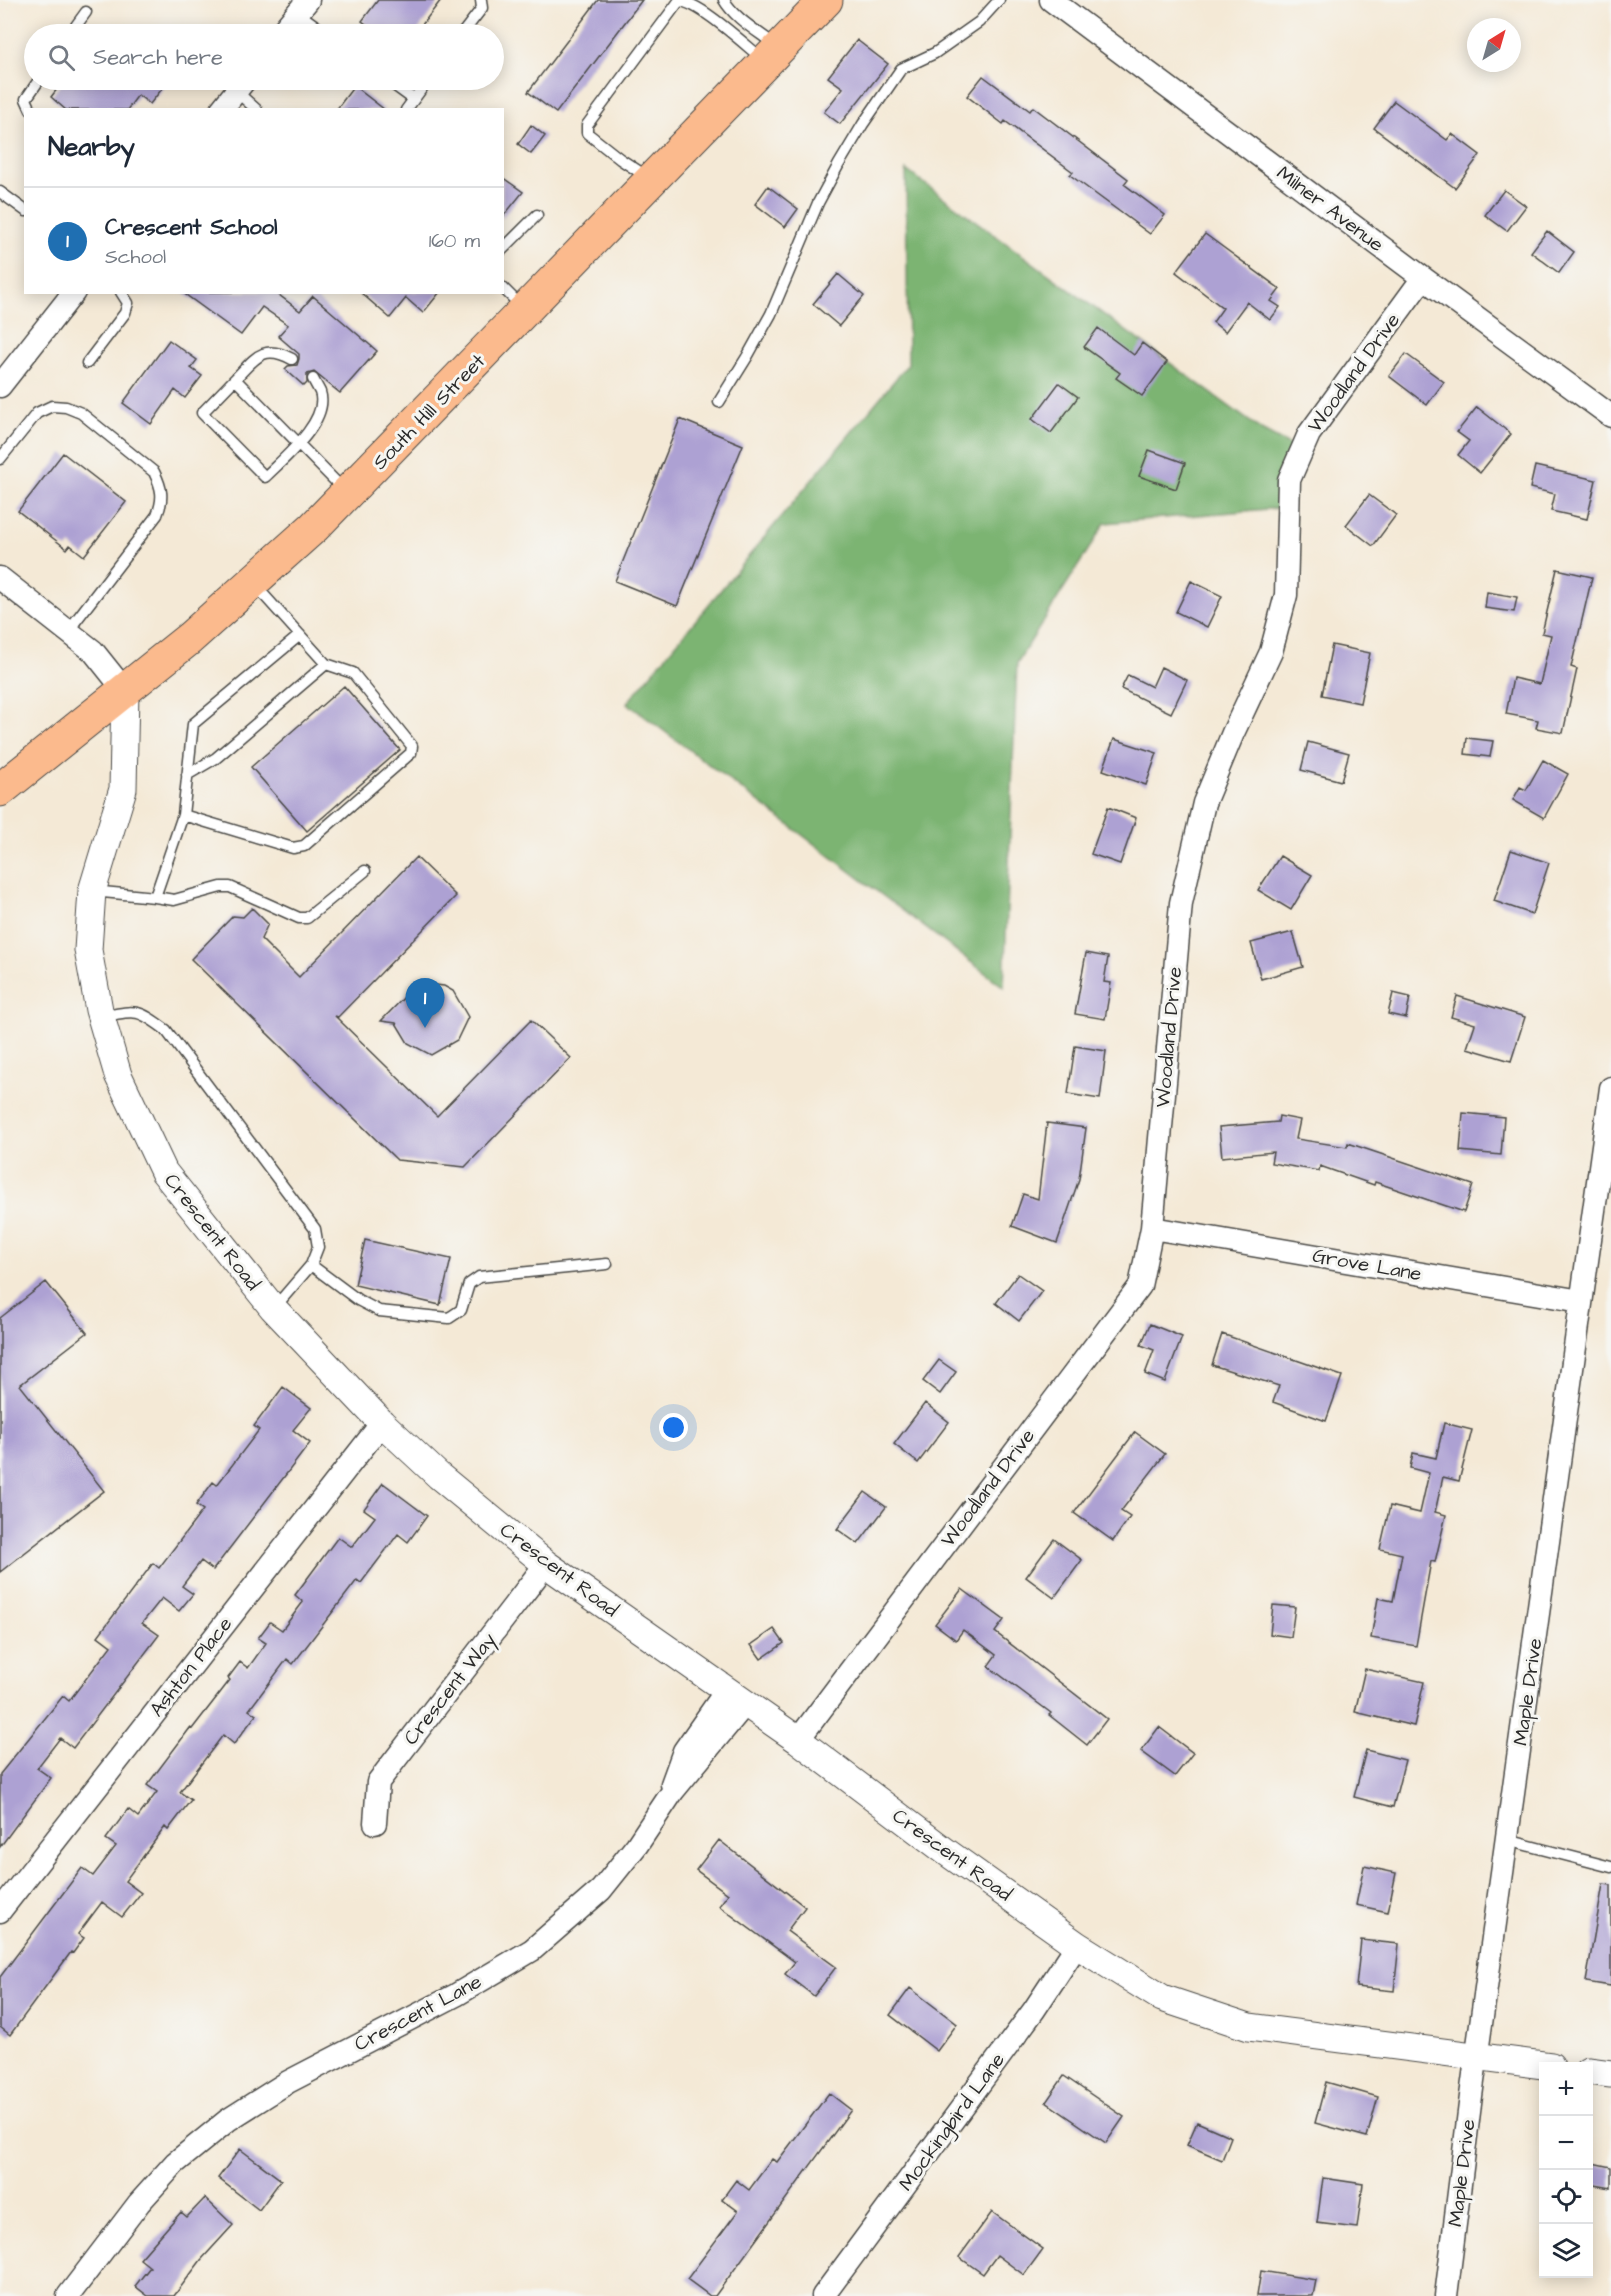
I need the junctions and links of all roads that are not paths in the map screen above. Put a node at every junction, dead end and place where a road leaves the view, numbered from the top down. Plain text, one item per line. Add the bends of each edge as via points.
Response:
1 (481, 0) edge
2 (724, 0) edge
3 (826, 0) edge
4 (999, 0) edge
5 (1051, 0) edge
6 (303, 6) edge
7 (86, 12) dead end
8 (77, 24) edge
9 (288, 24) edge
10 (318, 24) edge
11 (470, 24) edge
12 (773, 55) junction
13 (32, 90) edge
14 (236, 90) edge
15 (243, 90) edge
16 (401, 90) edge
17 (421, 90) edge
18 (414, 99) junction
19 (30, 108) edge
20 (223, 108) edge
21 (255, 108) edge
22 (407, 108) edge
23 (653, 180) junction
24 (0, 192) edge
25 (24, 209) edge
26 (537, 215) dead end
27 (504, 248) edge
28 (1423, 278) junction
29 (504, 290) edge
30 (72, 294) edge
31 (122, 294) edge
32 (526, 311) junction
33 (292, 359) dead end
34 (87, 363) dead end
35 (313, 379) dead end
36 (234, 380) junction
37 (0, 386) edge
38 (718, 402) dead end
39 (1611, 416) edge
40 (298, 444) junction
41 (0, 459) edge
42 (348, 495) junction
43 (0, 578) edge
44 (253, 584) junction
45 (68, 632) junction
46 (300, 635) junction
47 (326, 664) junction
48 (124, 691) junction
49 (187, 775) junction
50 (0, 790) edge
51 (183, 815) junction
52 (365, 872) dead end
53 (92, 891) junction
54 (155, 897) junction
55 (100, 1017) junction
56 (1611, 1088) edge
57 (1152, 1228) junction
58 (607, 1264) dead end
59 (311, 1265) junction
60 (1581, 1301) junction
61 (273, 1308) junction
62 (382, 1423) junction
63 (546, 1564) junction
64 (735, 1697) junction
65 (798, 1740) junction
66 (375, 1823) dead end
67 (1507, 1840) junction
68 (1611, 1867) edge
69 (0, 1911) edge
70 (1077, 1945) junction
71 (1477, 2058) junction
72 (1539, 2066) edge
73 (1593, 2072) edge
74 (1611, 2074) edge
75 (68, 2296) edge
76 (823, 2296) edge
77 (1446, 2296) edge

1 - 11 lane via 482,8
2 - 12 lane
3 - 12 main road, South Hill Street
4 - 38 lane via 979,22 935,53 901,69 839,164 818,203 771,314
5 - 28 street, Milner Avenue
6 - 9 street
6 - 10 lane
7 - 8 lane
12 - 23 main road, South Hill Street
12 - 23 lane via 699,8 679,1 587,125 587,133
13 - 19 lane via 26,99
14 - 20 street
15 - 21 lane
16 - 18 lane
17 - 18 lane
18 - 22 lane
23 - 32 main road, South Hill Street
24 - 25 lane
26 - 27 lane
28 - 39 street, Milner Avenue
28 - 57 street, Woodland Drive via 1309,434 1289,480 1286,596 1271,652 1204,803 1181,903
29 - 32 lane
30 - 37 street
31 - 34 lane via 128,303 125,313
32 - 42 main road, South Hill Street
33 - 36 lane via 268,351
35 - 40 lane via 321,393 321,406 311,429
36 - 40 lane
36 - 40 lane via 202,413 210,422 265,477
40 - 42 lane
41 - 45 lane via 37,412 52,406 66,407 81,413 154,472 161,485 158,515
42 - 44 main road, South Hill Street
43 - 45 street
44 - 46 lane
44 - 48 main road, South Hill Street
45 - 48 street via 93,651
46 - 47 lane
46 - 49 lane via 193,724
47 - 49 lane via 216,758
47 - 51 lane via 353,673 412,746 411,753 304,846 293,848
48 - 50 main road, South Hill Street
48 - 53 street, Crescent Road via 123,789
49 - 51 lane
51 - 54 lane
52 - 54 lane via 307,918 298,918 230,887 174,900
53 - 54 lane
53 - 55 street, Crescent Road via 88,950
55 - 59 lane via 130,1011 146,1014 166,1030 315,1229 318,1247
55 - 61 street, Crescent Road via 118,1075 164,1172
56 - 60 street, Maple Drive
57 - 60 street, Grove Lane
57 - 65 street, Woodland Drive via 1140,1287
58 - 59 lane via 479,1277 469,1284 461,1310 449,1318 379,1311 357,1300
59 - 61 lane
60 - 67 street, Maple Drive
61 - 62 street, Crescent Road
62 - 63 street, Crescent Road via 439,1476
62 - 69 street, Ashton Place
63 - 64 street, Crescent Road
63 - 66 street, Crescent Way via 378,1782
64 - 65 street, Crescent Road
64 - 75 street, Crescent Lane via 684,1751 666,1803 601,1890 532,1950 456,1995 288,2082 228,2120 175,2163
65 - 70 street, Crescent Road
67 - 68 lane
67 - 71 street, Maple Drive
70 - 71 street, Crescent Road via 1162,1998 1249,2027
70 - 76 street, Mockingbird Lane via 1034,2010
71 - 72 street, Crescent Road
71 - 77 street, Maple Drive
73 - 74 street

